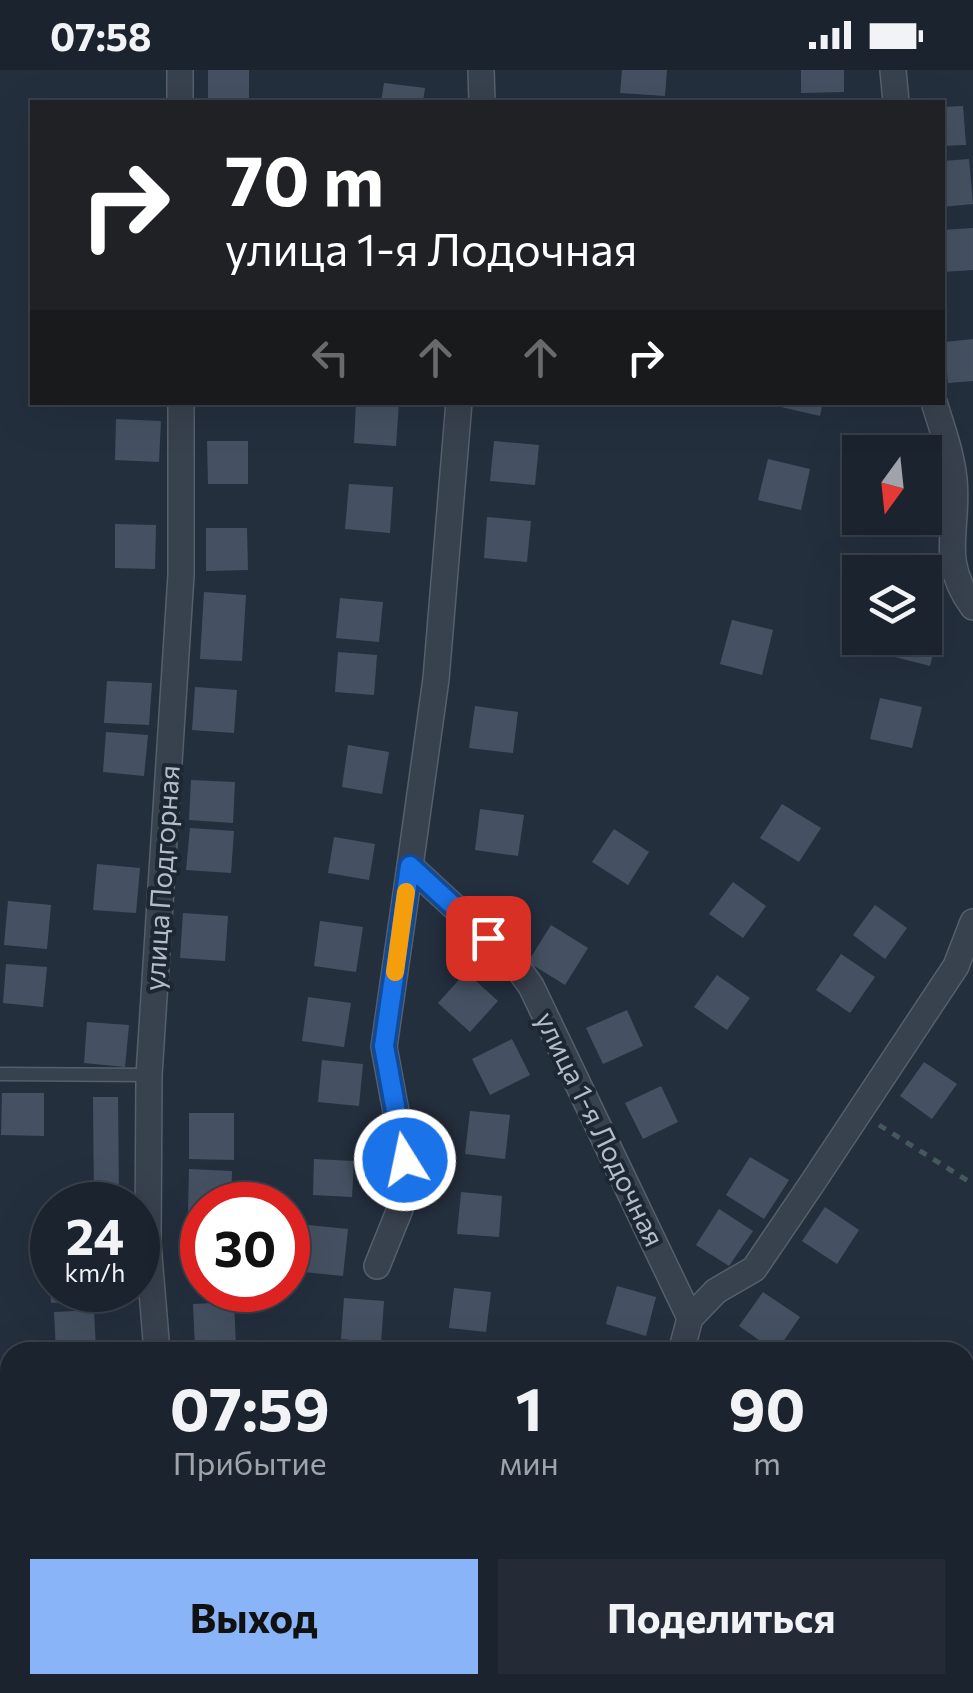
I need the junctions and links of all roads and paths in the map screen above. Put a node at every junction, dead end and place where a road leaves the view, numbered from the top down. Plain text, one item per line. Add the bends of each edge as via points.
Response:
1 (180, 70) edge
2 (481, 70) edge
3 (893, 70) edge
4 (180, 100) edge
5 (482, 100) edge
6 (896, 100) edge
7 (181, 405) edge
8 (459, 405) edge
9 (935, 405) edge
10 (973, 607) edge
11 (410, 866) junction
12 (973, 922) edge
13 (0, 1074) edge
14 (150, 1075) junction
15 (860, 1113) junction
16 (973, 1184) edge
17 (377, 1266) dead end
18 (690, 1318) junction
19 (156, 1342) edge
20 (684, 1342) edge

1 - 4 street
2 - 5 street
3 - 6 street
7 - 14 street, улица Подгорная via 182,575
8 - 11 street via 436,679
9 - 10 street via 954,484 951,555 958,586
11 - 17 street via 384,1046 405,1160 400,1209
11 - 18 street, улица 1-я Лодочная via 532,986
12 - 15 street via 956,966
13 - 14 lane
14 - 19 street, улица Подгорная via 148,1243
15 - 16 path
15 - 18 street via 754,1268 716,1291
18 - 20 street

